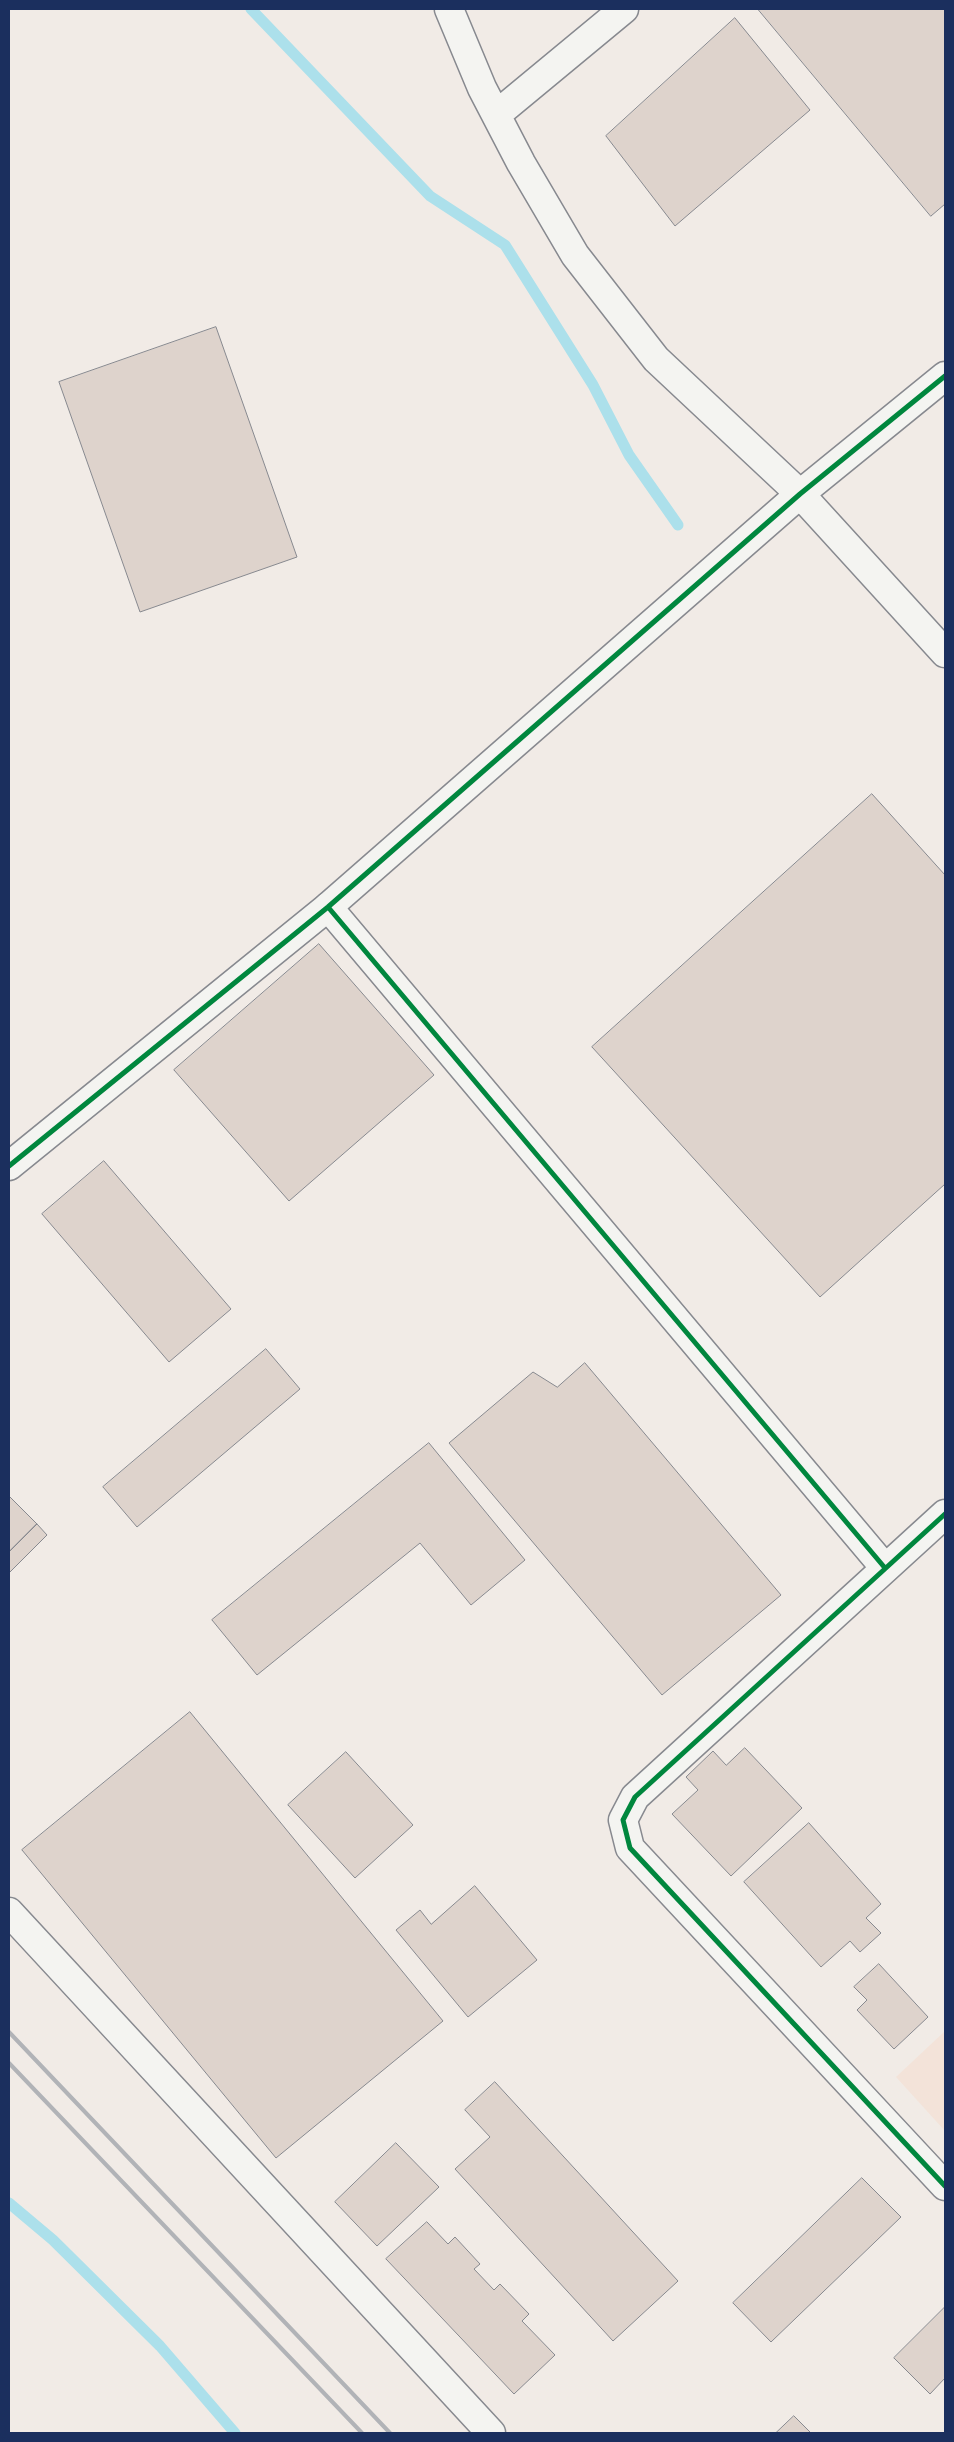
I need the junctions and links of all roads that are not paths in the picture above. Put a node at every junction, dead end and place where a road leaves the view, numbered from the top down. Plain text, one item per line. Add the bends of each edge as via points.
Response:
1 (449, 9) edge
2 (624, 9) edge
3 (496, 115) junction
4 (945, 376) edge
5 (800, 494) junction
6 (945, 653) edge
7 (328, 907) junction
8 (9, 1166) edge
9 (945, 1514) edge
10 (885, 1568) junction
11 (9, 1912) edge
12 (945, 2186) edge
13 (491, 2433) edge

1 - 3 street
2 - 3 street
3 - 5 street via 575,255 656,359
4 - 5 street
5 - 6 street
5 - 7 street
7 - 8 street
7 - 10 street
9 - 10 street
10 - 12 street via 635,1798 623,1820 630,1848
11 - 13 street

